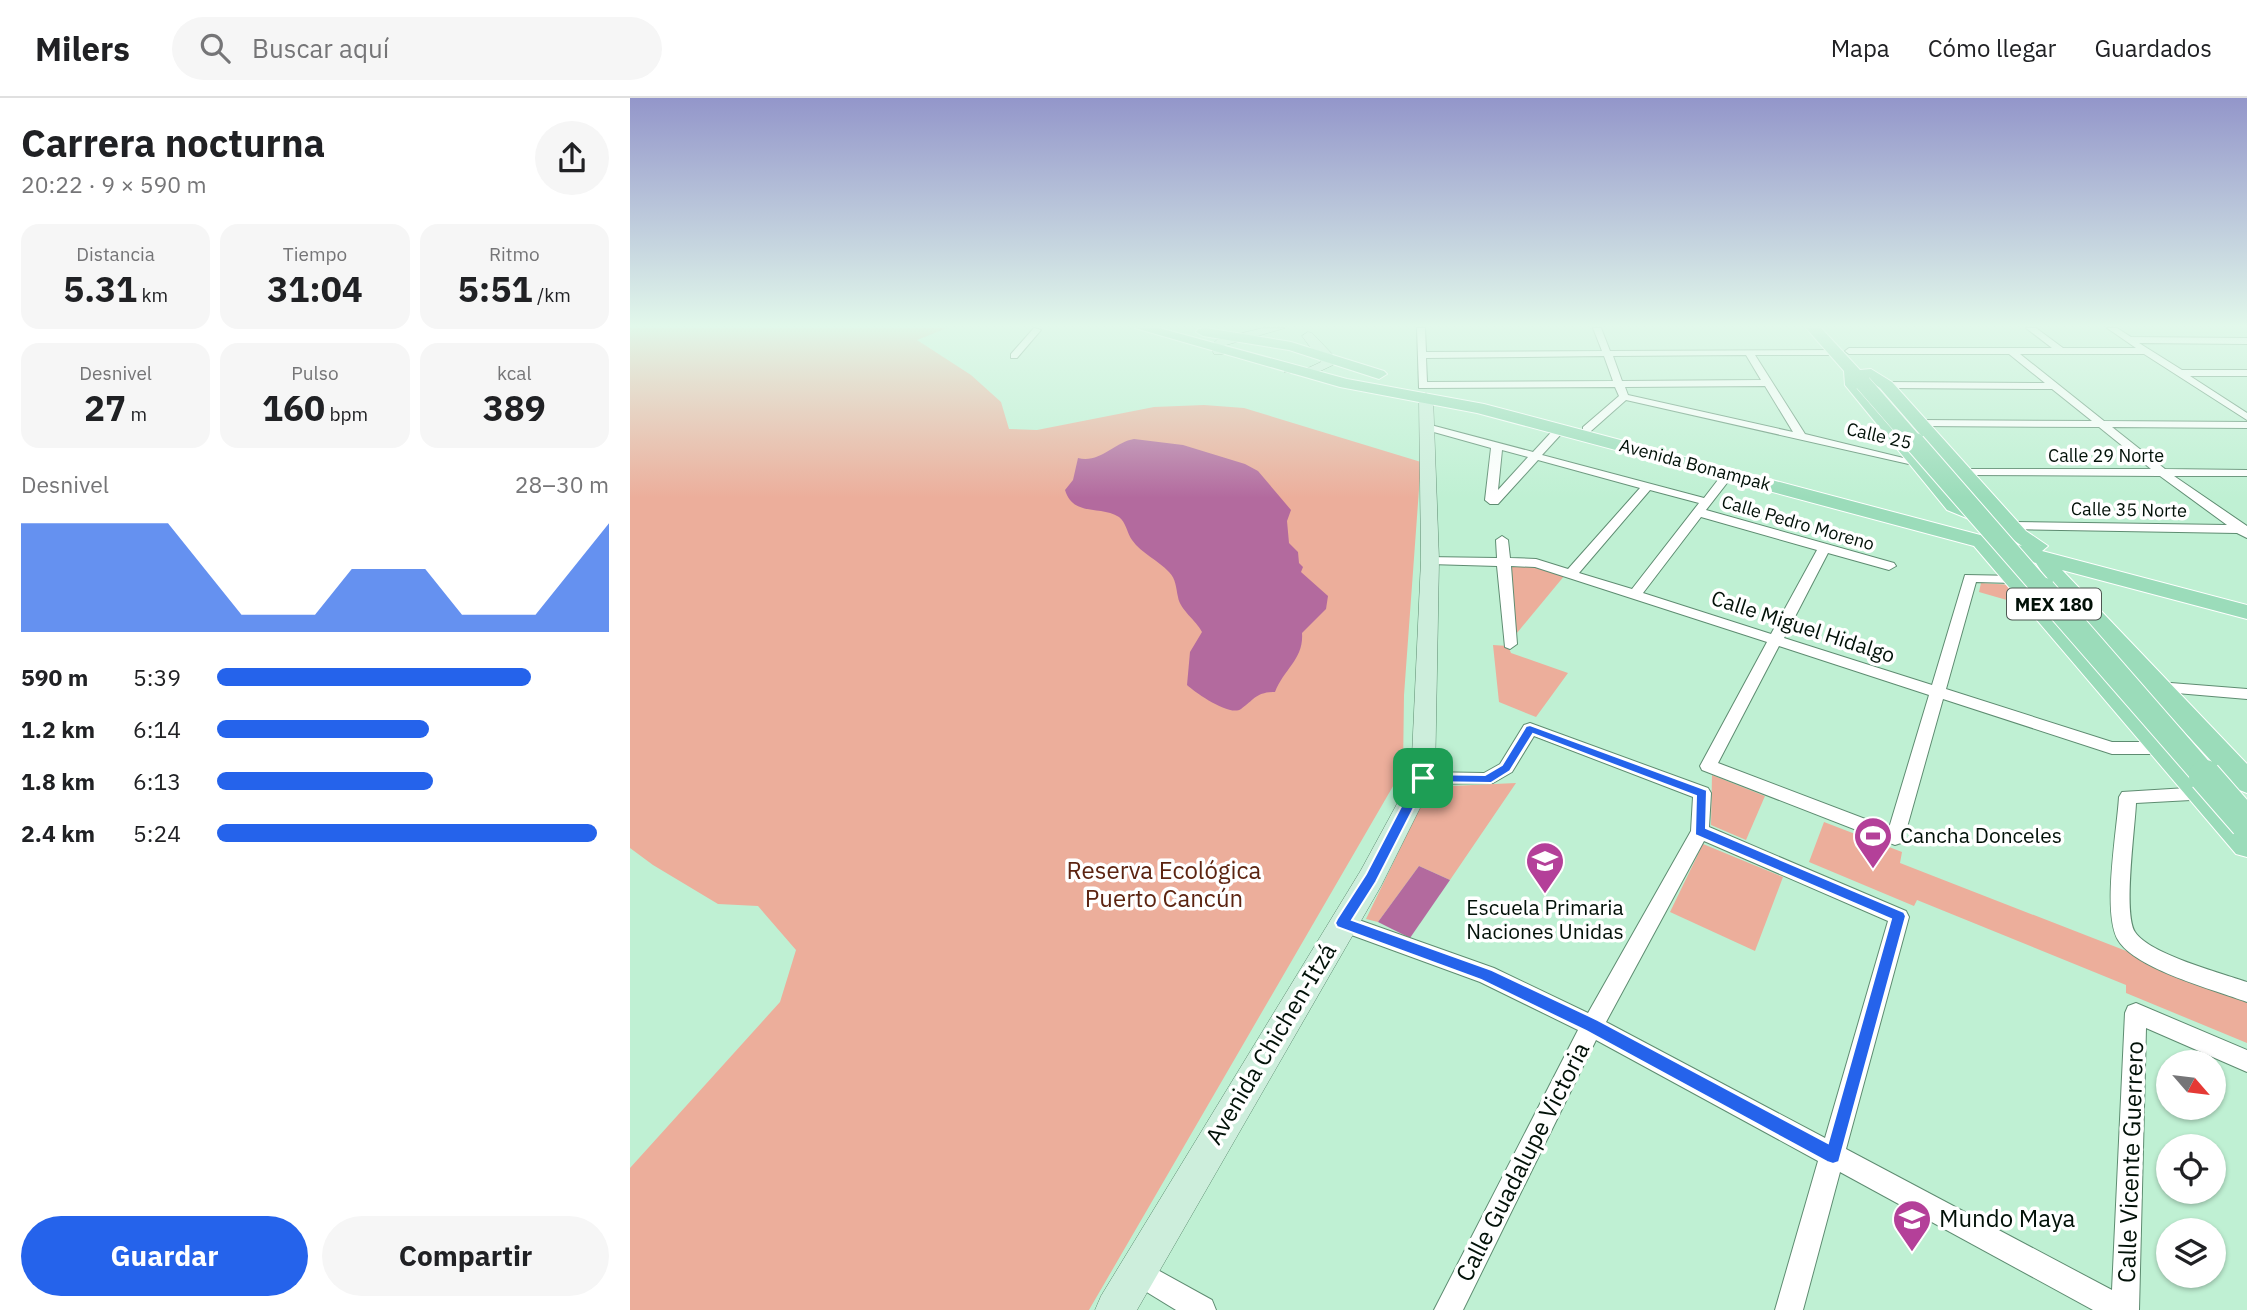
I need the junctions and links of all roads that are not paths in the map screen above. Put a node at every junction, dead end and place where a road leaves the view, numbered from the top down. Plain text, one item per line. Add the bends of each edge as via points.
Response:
1 (1351, 385) edge
2 (1407, 385) edge
3 (1423, 385) edge
4 (1575, 385) edge
5 (1620, 385) edge
6 (1770, 385) edge
7 (1853, 385) edge
8 (1874, 385) edge
9 (1875, 385) edge
10 (2016, 385) edge
11 (2198, 385) edge
12 (2054, 386) joint
13 (1423, 390) junction
14 (1624, 397) junction
15 (2244, 413) edge
16 (1919, 423) junction
17 (2102, 424) junction
18 (2247, 425) edge
19 (1427, 427) junction
20 (1560, 429) junction
21 (1587, 429) junction
22 (1801, 437) junction
23 (1497, 445) junction
24 (1534, 455) junction
25 (1922, 464) junction
26 (1964, 472) junction
27 (2247, 473) edge
28 (1728, 474) junction
29 (2164, 474) junction
30 (1648, 486) junction
31 (1954, 506) junction
32 (1703, 507) junction
33 (1995, 507) junction
34 (1929, 518) junction
35 (2011, 526) junction
36 (2245, 531) edge
37 (1503, 540) dead end
38 (1980, 540) junction
39 (1824, 548) junction
40 (2043, 552) junction
41 (1430, 560) junction
42 (1505, 561) junction
43 (1889, 566) dead end
44 (1572, 573) junction
45 (2015, 580) junction
46 (2060, 583) junction
47 (1636, 593) junction
48 (2247, 599) edge
49 (2247, 612) edge
50 (1776, 640) junction
51 (1510, 644) dead end
52 (2158, 687) junction
53 (1938, 693) junction
54 (2247, 694) edge
55 (2160, 748) junction
56 (1423, 778) junction
57 (2247, 782) edge
58 (2203, 794) junction
59 (2247, 823) edge
60 (1700, 831) junction
61 (1342, 923) junction
62 (2247, 992) edge
63 (1592, 1026) junction
64 (2247, 1061) edge
65 (1833, 1155) junction
66 (1136, 1272) junction
67 (1115, 1310) edge
68 (1202, 1310) edge
69 (1448, 1310) edge
70 (1789, 1310) edge
71 (2123, 1310) edge

1 - 13 main road, Avenida Bonampak via 1373,390
2 - 13 main road, Avenida Bonampak
3 - 13 street
4 - 13 street
5 - 14 street
6 - 22 street
7 - 25 main road
8 - 59 main road, MEX 180, bridge
9 - 16 main road
10 - 12 street
11 - 15 street
12 - 17 street
13 - 19 street, Avenida Chichen-Itzá
13 - 20 main road, Avenida Bonampak
13 - 21 main road, Avenida Bonampak
14 - 21 street
14 - 22 street, Calle 25
16 - 17 street
16 - 26 main road
17 - 18 street
17 - 29 street
19 - 23 street, Calle Pedro Moreno
19 - 41 street, Avenida Chichen-Itzá
20 - 24 street
20 - 28 main road, Avenida Bonampak
21 - 34 main road, Avenida Bonampak
22 - 25 street, Calle 25
23 - 24 street, Calle Pedro Moreno
23 - 24 street via 1494,501
24 - 30 street, Calle Pedro Moreno
25 - 31 main road
26 - 29 street, Calle 29 Norte
26 - 33 main road
27 - 29 street, Calle 29 Norte
28 - 32 street
28 - 38 main road, Avenida Bonampak
29 - 36 street
30 - 32 street, Calle Pedro Moreno
30 - 44 street
31 - 33 main road via 1982,516 1992,514
31 - 34 main road via 1958,514 1954,518
32 - 39 street, Calle Pedro Moreno
32 - 47 street
33 - 35 main road
34 - 40 main road, Avenida Bonampak
35 - 36 street, Calle 35 Norte
35 - 40 main road
37 - 42 street
38 - 40 main road, Avenida Bonampak
38 - 45 main road
39 - 43 street, Calle Pedro Moreno
39 - 50 street
40 - 46 main road
40 - 48 main road, Avenida Bonampak
40 - 49 main road, Avenida Bonampak
41 - 42 street, Calle Miguel Hidalgo
41 - 56 street, Avenida Chichen-Itzá
42 - 44 street, Calle Miguel Hidalgo via 1536,562
42 - 51 street
44 - 47 street, Calle Miguel Hidalgo
45 - 46 main road via 2032,574
45 - 53 street via 1970,578
45 - 55 main road
46 - 52 main road
47 - 50 street, Calle Miguel Hidalgo
50 - 53 street, Calle Miguel Hidalgo
50 - 53 street via 1708,766 1895,838
52 - 54 street
52 - 57 main road
53 - 55 street, Calle Miguel Hidalgo via 2112,748
55 - 58 main road
56 - 60 street via 1487,779 1506,768 1530,729 1702,793
56 - 61 street, Avenida Chichen-Itzá
58 - 59 main road
58 - 62 street via 2128,797 2121,915 2126,937 2153,957
60 - 63 street, Calle Guadalupe Victoria
60 - 65 street via 1899,916
61 - 63 street via 1486,975
61 - 66 street, Avenida Chichen-Itzá
63 - 65 street
63 - 69 street, Calle Guadalupe Victoria
64 - 71 street, Calle Vicente Guerrero via 2136,1013
65 - 70 street
65 - 71 street
66 - 67 street, Avenida Chichen-Itzá
66 - 68 street

